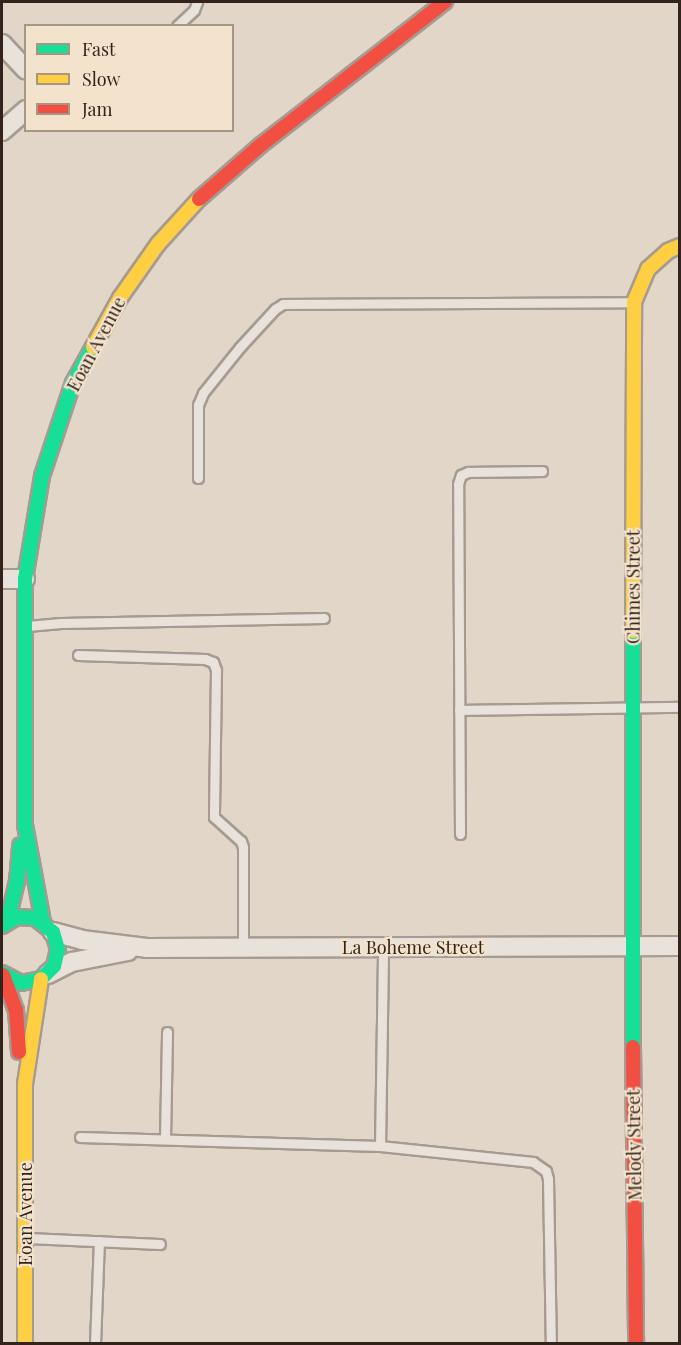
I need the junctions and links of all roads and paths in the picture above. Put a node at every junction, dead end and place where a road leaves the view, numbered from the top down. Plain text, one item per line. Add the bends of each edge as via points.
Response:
1 (197, 2) edge
2 (445, 2) edge
3 (179, 24) edge
4 (2, 44) edge
5 (24, 68) edge
6 (24, 112) edge
7 (2, 130) edge
8 (680, 246) edge
9 (634, 302) junction
10 (542, 471) dead end
11 (198, 478) dead end
12 (2, 579) edge
13 (25, 579) junction
14 (324, 618) dead end
15 (24, 627) junction
16 (78, 655) dead end
17 (633, 707) junction
18 (680, 707) edge
19 (459, 711) junction
20 (25, 825) junction
21 (460, 834) dead end
22 (5, 923) edge
23 (48, 927) junction
24 (680, 946) edge
25 (383, 947) junction
26 (633, 947) junction
27 (147, 948) junction
28 (243, 948) junction
29 (2, 974) edge
30 (44, 976) junction
31 (167, 1032) dead end
32 (25, 1084) junction
33 (80, 1137) dead end
34 (165, 1139) junction
35 (380, 1146) junction
36 (25, 1238) junction
37 (99, 1241) junction
38 (160, 1244) dead end
39 (25, 1344) edge
40 (95, 1344) edge
41 (551, 1344) edge
42 (636, 1344) edge

1 - 3 lane
2 - 13 street, Eoan Avenue via 221,178 158,244 120,298 73,383 42,476
4 - 5 street
6 - 7 street
8 - 9 street, Chimes Street via 648,269
9 - 11 lane via 283,304 240,347 203,393 198,405
9 - 17 street, Chimes Street
10 - 19 lane via 461,475
12 - 13 street
13 - 15 street, Eoan Avenue
14 - 15 lane
15 - 20 street, Eoan Avenue
16 - 28 lane via 213,662 214,817 243,847
17 - 18 lane
17 - 19 lane
17 - 26 street, Chimes Street
19 - 21 lane
20 - 22 street, Eoan Avenue
20 - 23 street, Eoan Avenue
22 - 23 street via 26,916
23 - 27 street, La Boheme Street via 82,940
23 - 30 street, Eoan Avenue via 58,949 54,966
24 - 26 street, La Boheme Street
25 - 26 street, La Boheme Street
25 - 28 street, La Boheme Street
25 - 35 lane
26 - 42 street, Melody Street
27 - 28 street, La Boheme Street
27 - 30 street, La Boheme Street via 72,962
29 - 30 street via 21,983
29 - 32 street, Eoan Avenue via 16,1010
30 - 32 street, Eoan Avenue
31 - 34 lane
32 - 36 street, Eoan Avenue
33 - 34 lane
34 - 35 lane
35 - 41 lane via 533,1162 546,1171
36 - 37 lane
36 - 39 street, Eoan Avenue
37 - 38 lane
37 - 40 lane

